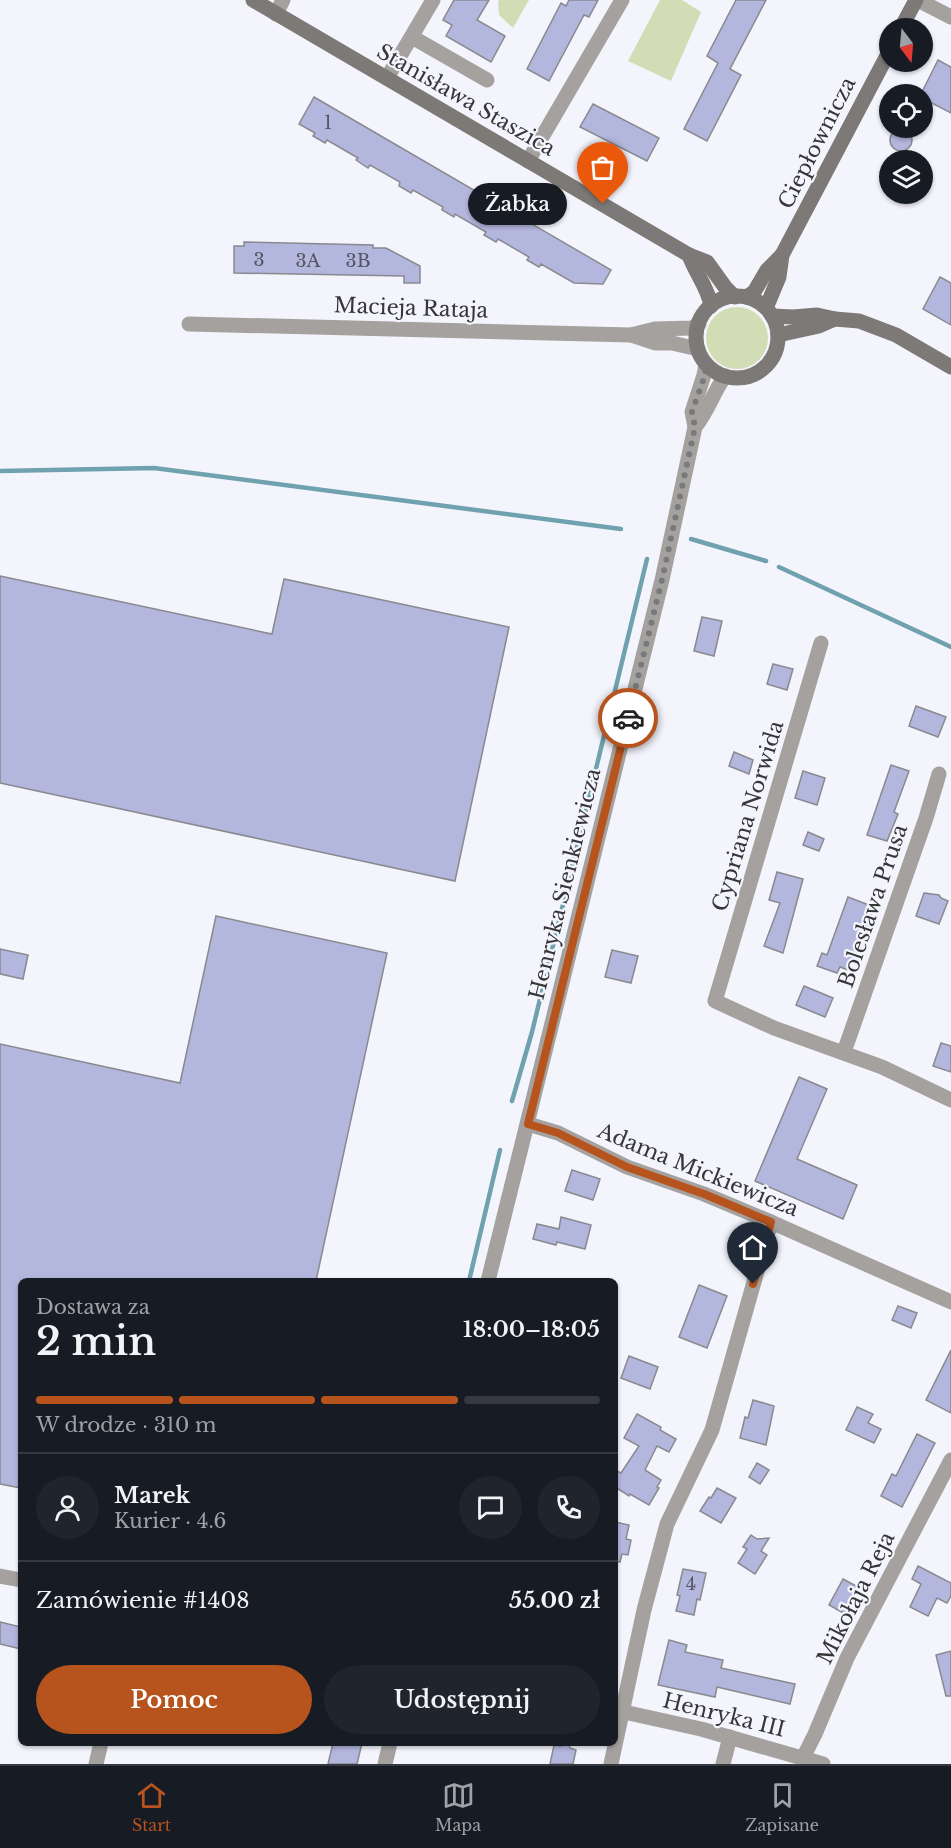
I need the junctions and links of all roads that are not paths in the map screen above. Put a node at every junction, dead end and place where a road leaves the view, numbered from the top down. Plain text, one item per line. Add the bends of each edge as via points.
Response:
1 (253, 0) edge
2 (433, 0) edge
3 (622, 0) edge
4 (917, 0) edge
5 (279, 7) edge
6 (951, 17) edge
7 (907, 18) edge
8 (412, 37) junction
9 (879, 71) edge
10 (387, 78) junction
11 (487, 80) dead end
12 (528, 161) junction
13 (689, 255) junction
14 (783, 255) junction
15 (740, 297) junction
16 (711, 306) junction
17 (769, 312) junction
18 (835, 319) junction
19 (189, 324) dead end
20 (699, 324) junction
21 (630, 335) junction
22 (778, 335) junction
23 (698, 349) junction
24 (706, 364) junction
25 (951, 367) edge
26 (725, 376) junction
27 (695, 427) junction
28 (821, 643) dead end
29 (939, 774) dead end
30 (844, 1052) junction
31 (951, 1100) edge
32 (528, 1124) junction
33 (771, 1222) junction
34 (489, 1278) edge
35 (951, 1302) edge
36 (951, 1460) edge
37 (0, 1576) edge
38 (18, 1579) edge
39 (618, 1711) edge
40 (730, 1737) junction
41 (100, 1746) edge
42 (389, 1746) edge
43 (613, 1746) edge
44 (803, 1758) junction
45 (96, 1764) edge
46 (385, 1764) edge
47 (611, 1764) edge
48 (723, 1764) edge
49 (823, 1764) edge

1 - 5 street, Stanisława Staszica
2 - 8 street
3 - 12 street
4 - 6 street
4 - 7 street
5 - 10 street, Stanisława Staszica
8 - 10 street
8 - 11 street
9 - 14 street, Ciepłownicza
10 - 12 street, Stanisława Staszica
12 - 13 street, Stanisława Staszica
13 - 15 street, Stanisława Staszica via 707,261 725,287
13 - 16 street
14 - 15 street, Ciepłownicza via 766,270 754,291
14 - 17 street, Ciepłownicza
15 - 16 street via 722,299
15 - 17 street via 754,300
16 - 20 street
17 - 18 street
17 - 22 street
18 - 22 street
18 - 25 street via 859,321 896,335
19 - 21 street, Macieja Rataja
20 - 21 street, Macieja Rataja
20 - 23 street
21 - 23 street, Macieja Rataja
22 - 26 street via 777,348 762,369 751,376
23 - 24 street
24 - 26 street
24 - 27 street, Henryka Sienkiewicza via 692,412
26 - 27 street, Henryka Sienkiewicza
27 - 32 street, Henryka Sienkiewicza via 662,580
28 - 30 street, Cypriana Norwida via 715,1001 774,1028
29 - 30 street, Bolesława Prusa
30 - 31 street
32 - 33 street, Adama Mickiewicza
32 - 34 street, Henryka Sienkiewicza
33 - 35 street, Adama Mickiewicza
33 - 39 street via 712,1430 667,1524
36 - 44 street, Mikołaja Reja via 847,1658
37 - 38 street
39 - 40 street, Henryka III
40 - 44 street, Henryka III
40 - 48 street
41 - 45 street
42 - 46 street
43 - 47 street
44 - 49 street, Henryka III

